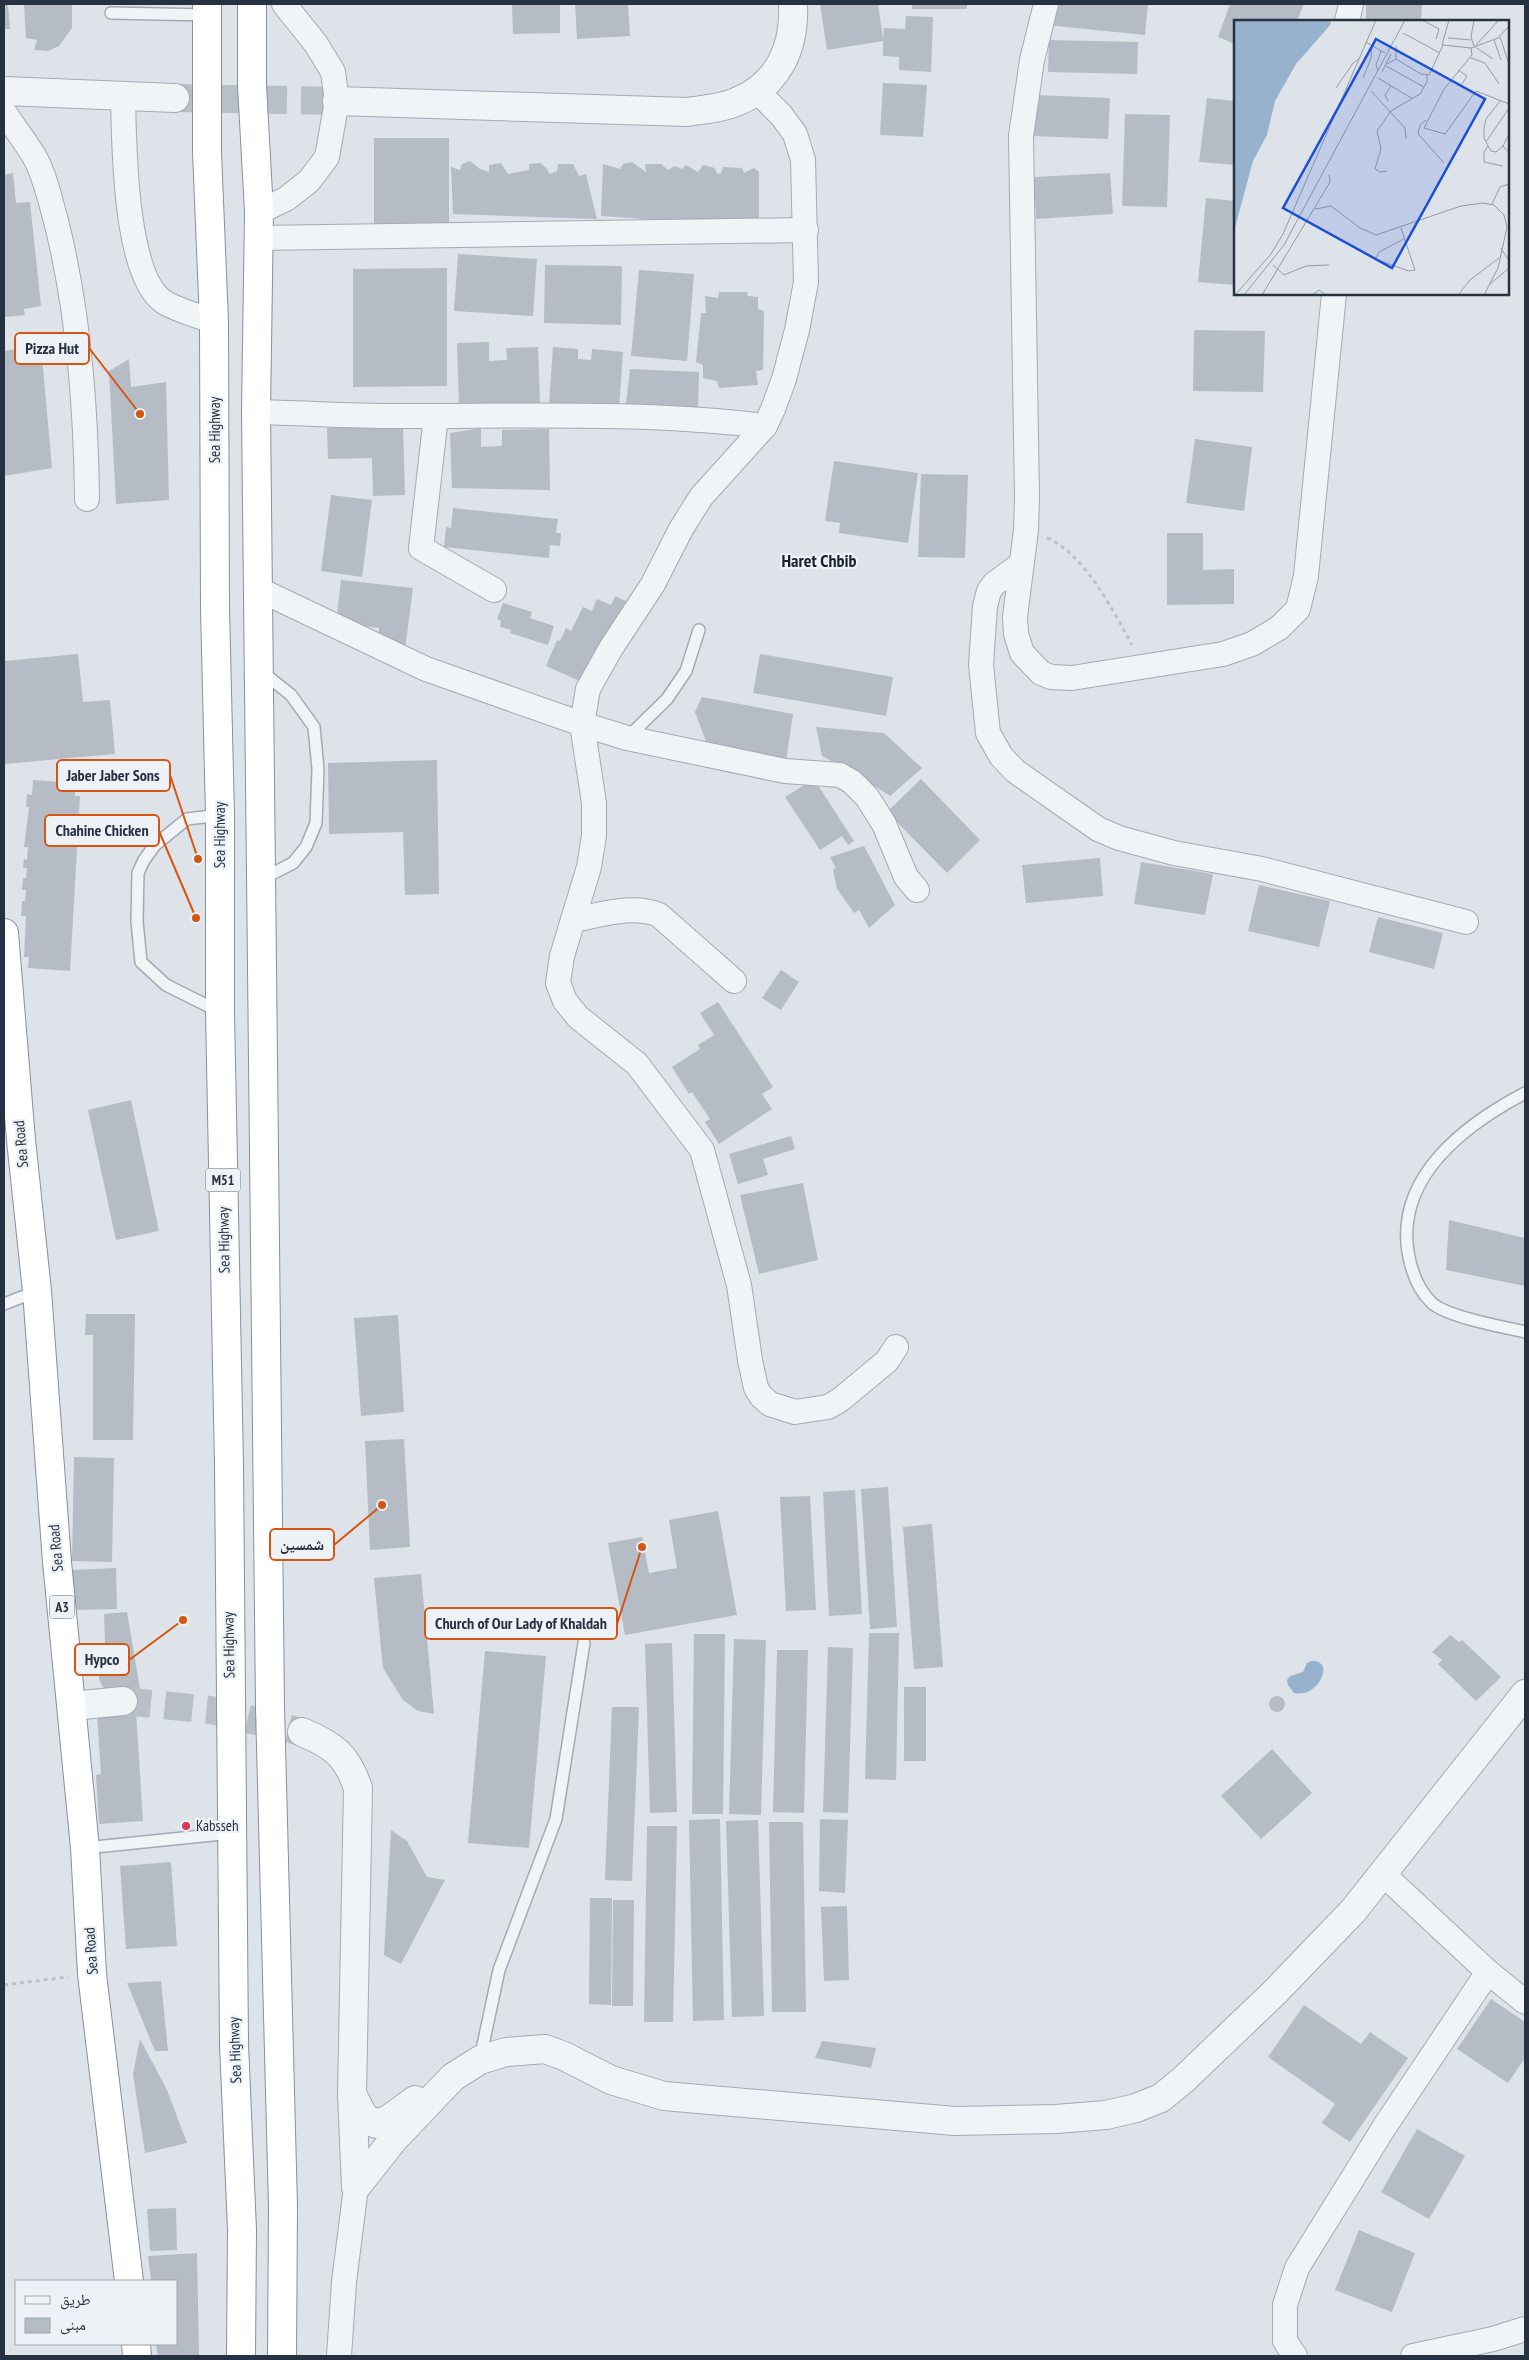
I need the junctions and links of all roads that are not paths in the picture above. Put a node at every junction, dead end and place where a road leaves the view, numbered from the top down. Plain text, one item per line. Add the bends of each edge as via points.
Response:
1 (252, 4) edge
2 (284, 4) edge
3 (793, 4) edge
4 (1046, 4) edge
5 (1351, 4) edge
6 (207, 10) edge
7 (111, 13) dead end
8 (1346, 20) edge
9 (757, 91) junction
10 (4, 92) edge
11 (123, 96) junction
12 (175, 98) tunnel mouth
13 (337, 101) junction
14 (4, 112) edge
15 (259, 225) junction
16 (806, 230) junction
17 (1334, 295) edge
18 (214, 322) junction
19 (256, 412) junction
20 (436, 416) junction
21 (765, 426) junction
22 (87, 499) dead end
23 (1020, 565) junction
24 (260, 590) junction
25 (494, 590) dead end
26 (699, 630) dead end
27 (260, 670) junction
28 (582, 724) junction
29 (627, 738) junction
30 (220, 815) junction
31 (262, 879) junction
32 (917, 890) dead end
33 (573, 920) junction
34 (1466, 922) dead end
35 (4, 933) edge
36 (734, 981) dead end
37 (220, 1012) junction
38 (1525, 1093) edge
39 (37, 1291) junction
40 (4, 1304) edge
41 (1525, 1332) edge
42 (896, 1347) dead end
43 (584, 1644) dead end
44 (1525, 1694) edge
45 (123, 1701) tunnel mouth
46 (72, 1706) junction
47 (302, 1732) tunnel mouth
48 (232, 1833) junction
49 (85, 1848) junction
50 (1383, 1874) junction
51 (1488, 1972) junction
52 (1525, 2002) edge
53 (480, 2060) junction
54 (439, 2091) junction
55 (352, 2094) junction
56 (356, 2187) junction
57 (129, 2280) edge
58 (1525, 2329) edge
59 (240, 2356) edge
60 (282, 2356) edge
61 (339, 2356) edge
62 (1295, 2356) edge
63 (1413, 2356) edge

1 - 15 highway via 252,85
2 - 13 street via 316,44 333,72
3 - 9 street via 794,26 788,51 775,73
4 - 23 street via 1032,60 1021,136 1027,418 1026,530
5 - 8 street
6 - 7 lane
6 - 18 highway, Sea Highway / M51
9 - 13 street via 736,103 688,112
9 - 16 street via 795,134 803,160
10 - 11 street
11 - 12 street
11 - 18 street via 130,212 146,278 164,301
13 - 15 street via 327,157 309,181
14 - 22 street via 35,157 50,198 68,274 82,378
15 - 16 street
15 - 19 highway
16 - 21 street via 806,282 797,330 784,379
17 - 23 street via 1306,576 1298,609 1279,628 1252,644 1223,654 1072,678 1051,677 1041,673 1022,653 1016,634
18 - 30 highway, Sea Highway / M51
19 - 20 street
19 - 24 highway
20 - 21 street via 687,418
20 - 25 street via 421,548
21 - 28 street via 701,497 681,529 653,584 596,674 588,690
23 - 34 street via 989,591 981,665 988,733 1001,756 1015,771 1098,829 1119,838 1289,876
24 - 27 highway
24 - 28 street via 426,669
26 - 29 lane via 686,671 667,699
27 - 31 highway
27 - 31 lane via 291,695 314,727 318,769 316,823 306,847 293,863
28 - 29 street
28 - 33 street via 594,803 594,836
29 - 32 street via 786,771 840,775 867,798 884,824 906,877
30 - 37 highway, Sea Highway / M51
30 - 37 lane via 187,819 155,845 138,873 137,922 141,962 166,985
31 - 60 highway via 270,1707 283,2206
33 - 36 street via 646,910 659,915
33 - 42 street via 558,983 565,1001 598,1035 637,1064 702,1150 739,1285 750,1360 756,1388 762,1396 770,1404 795,1412 828,1407 887,1361
35 - 39 highway, Sea Road / A3
37 - 48 highway, Sea Highway / M51
38 - 41 lane via 1494,1110 1447,1146 1413,1195 1405,1235 1411,1268 1432,1304 1490,1325
39 - 40 lane
39 - 46 highway, Sea Road / A3 via 57,1562
43 - 53 lane via 556,1819 499,1970
44 - 50 street
45 - 46 street
46 - 49 highway, Sea Road / A3
47 - 55 street via 330,1744 347,1764 358,1788
48 - 49 lane
48 - 59 highway, Sea Highway / M51 via 234,2044 242,2230
49 - 57 highway, Sea Road / A3 via 92,1974
50 - 51 street
50 - 53 street via 1320,1947 1183,2080 1152,2101 1106,2115 955,2121 664,2096 611,2080 545,2049 506,2052
51 - 52 street
51 - 62 street via 1385,2126 1297,2268 1285,2304 1285,2341
53 - 54 street
54 - 55 street via 422,2095 389,2119 376,2124 364,2117
54 - 56 street via 394,2139
55 - 56 street
56 - 61 street
58 - 63 street

